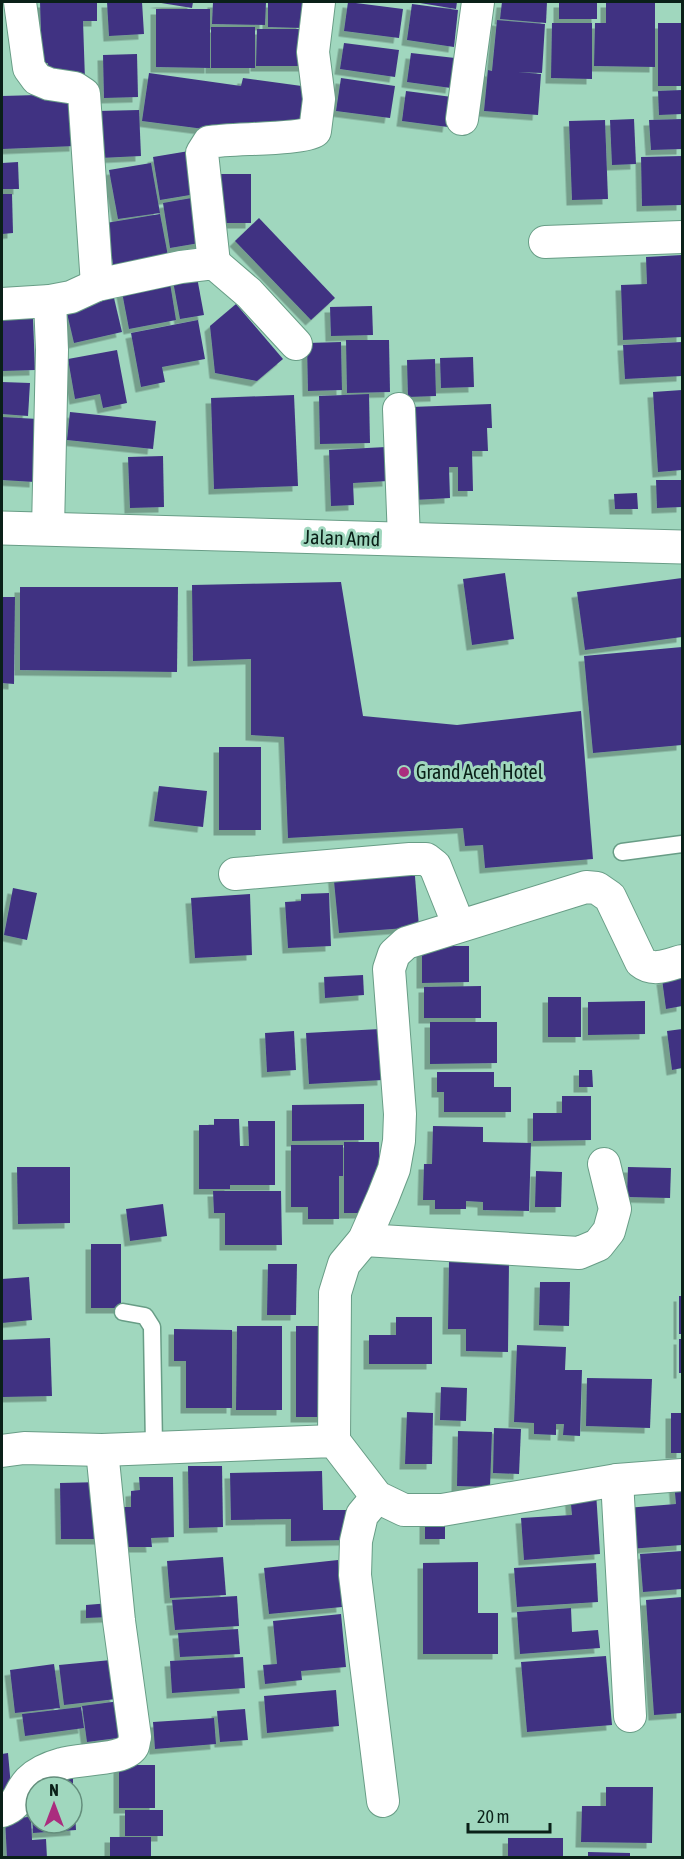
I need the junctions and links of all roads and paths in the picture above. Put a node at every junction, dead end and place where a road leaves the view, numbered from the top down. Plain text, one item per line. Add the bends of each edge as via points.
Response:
1 (20, 2) edge
2 (319, 2) edge
3 (478, 2) edge
4 (462, 119) dead end
5 (682, 237) edge
6 (545, 243) dead end
7 (214, 263) junction
8 (97, 285) junction
9 (50, 301) junction
10 (2, 304) edge
11 (296, 344) dead end
12 (399, 409) dead end
13 (2, 528) edge
14 (48, 529) junction
15 (404, 539) junction
16 (682, 547) edge
17 (682, 844) edge
18 (622, 852) dead end
19 (235, 873) dead end
20 (459, 926) junction
21 (682, 961) edge
22 (604, 1164) dead end
23 (364, 1240) junction
24 (123, 1312) dead end
25 (334, 1441) junction
26 (154, 1448) junction
27 (2, 1450) edge
28 (102, 1450) junction
29 (682, 1474) edge
30 (617, 1480) junction
31 (377, 1497) junction
32 (630, 1716) dead end
33 (383, 1801) dead end
34 (2, 1811) edge

1 - 8 street via 29,68 37,79 84,94
2 - 7 street via 313,52 319,99 315,130 302,135 223,139 209,142 202,153
3 - 4 street
5 - 6 street
7 - 8 street
7 - 11 street via 249,293
8 - 9 street
9 - 10 street
9 - 14 street
12 - 15 street
13 - 14 street, Jalan Amd
14 - 15 street, Jalan Amd
15 - 16 street, Jalan Amd
17 - 18 lane
19 - 20 street via 426,860 435,866
20 - 21 street via 586,887 597,888 610,897 641,962 653,968
20 - 23 street via 406,943 394,954 389,969 399,1141 393,1169
22 - 23 street via 615,1209 609,1231 598,1245 579,1253
23 - 25 street via 344,1264 335,1293
24 - 26 lane via 145,1316 152,1327
25 - 26 street
25 - 31 street
26 - 28 street
27 - 28 street
28 - 34 street via 135,1737 124,1754 63,1763 42,1772 28,1782 12,1807
29 - 30 street
30 - 31 street via 442,1510 404,1510
30 - 32 street
31 - 33 street via 362,1515 355,1575

